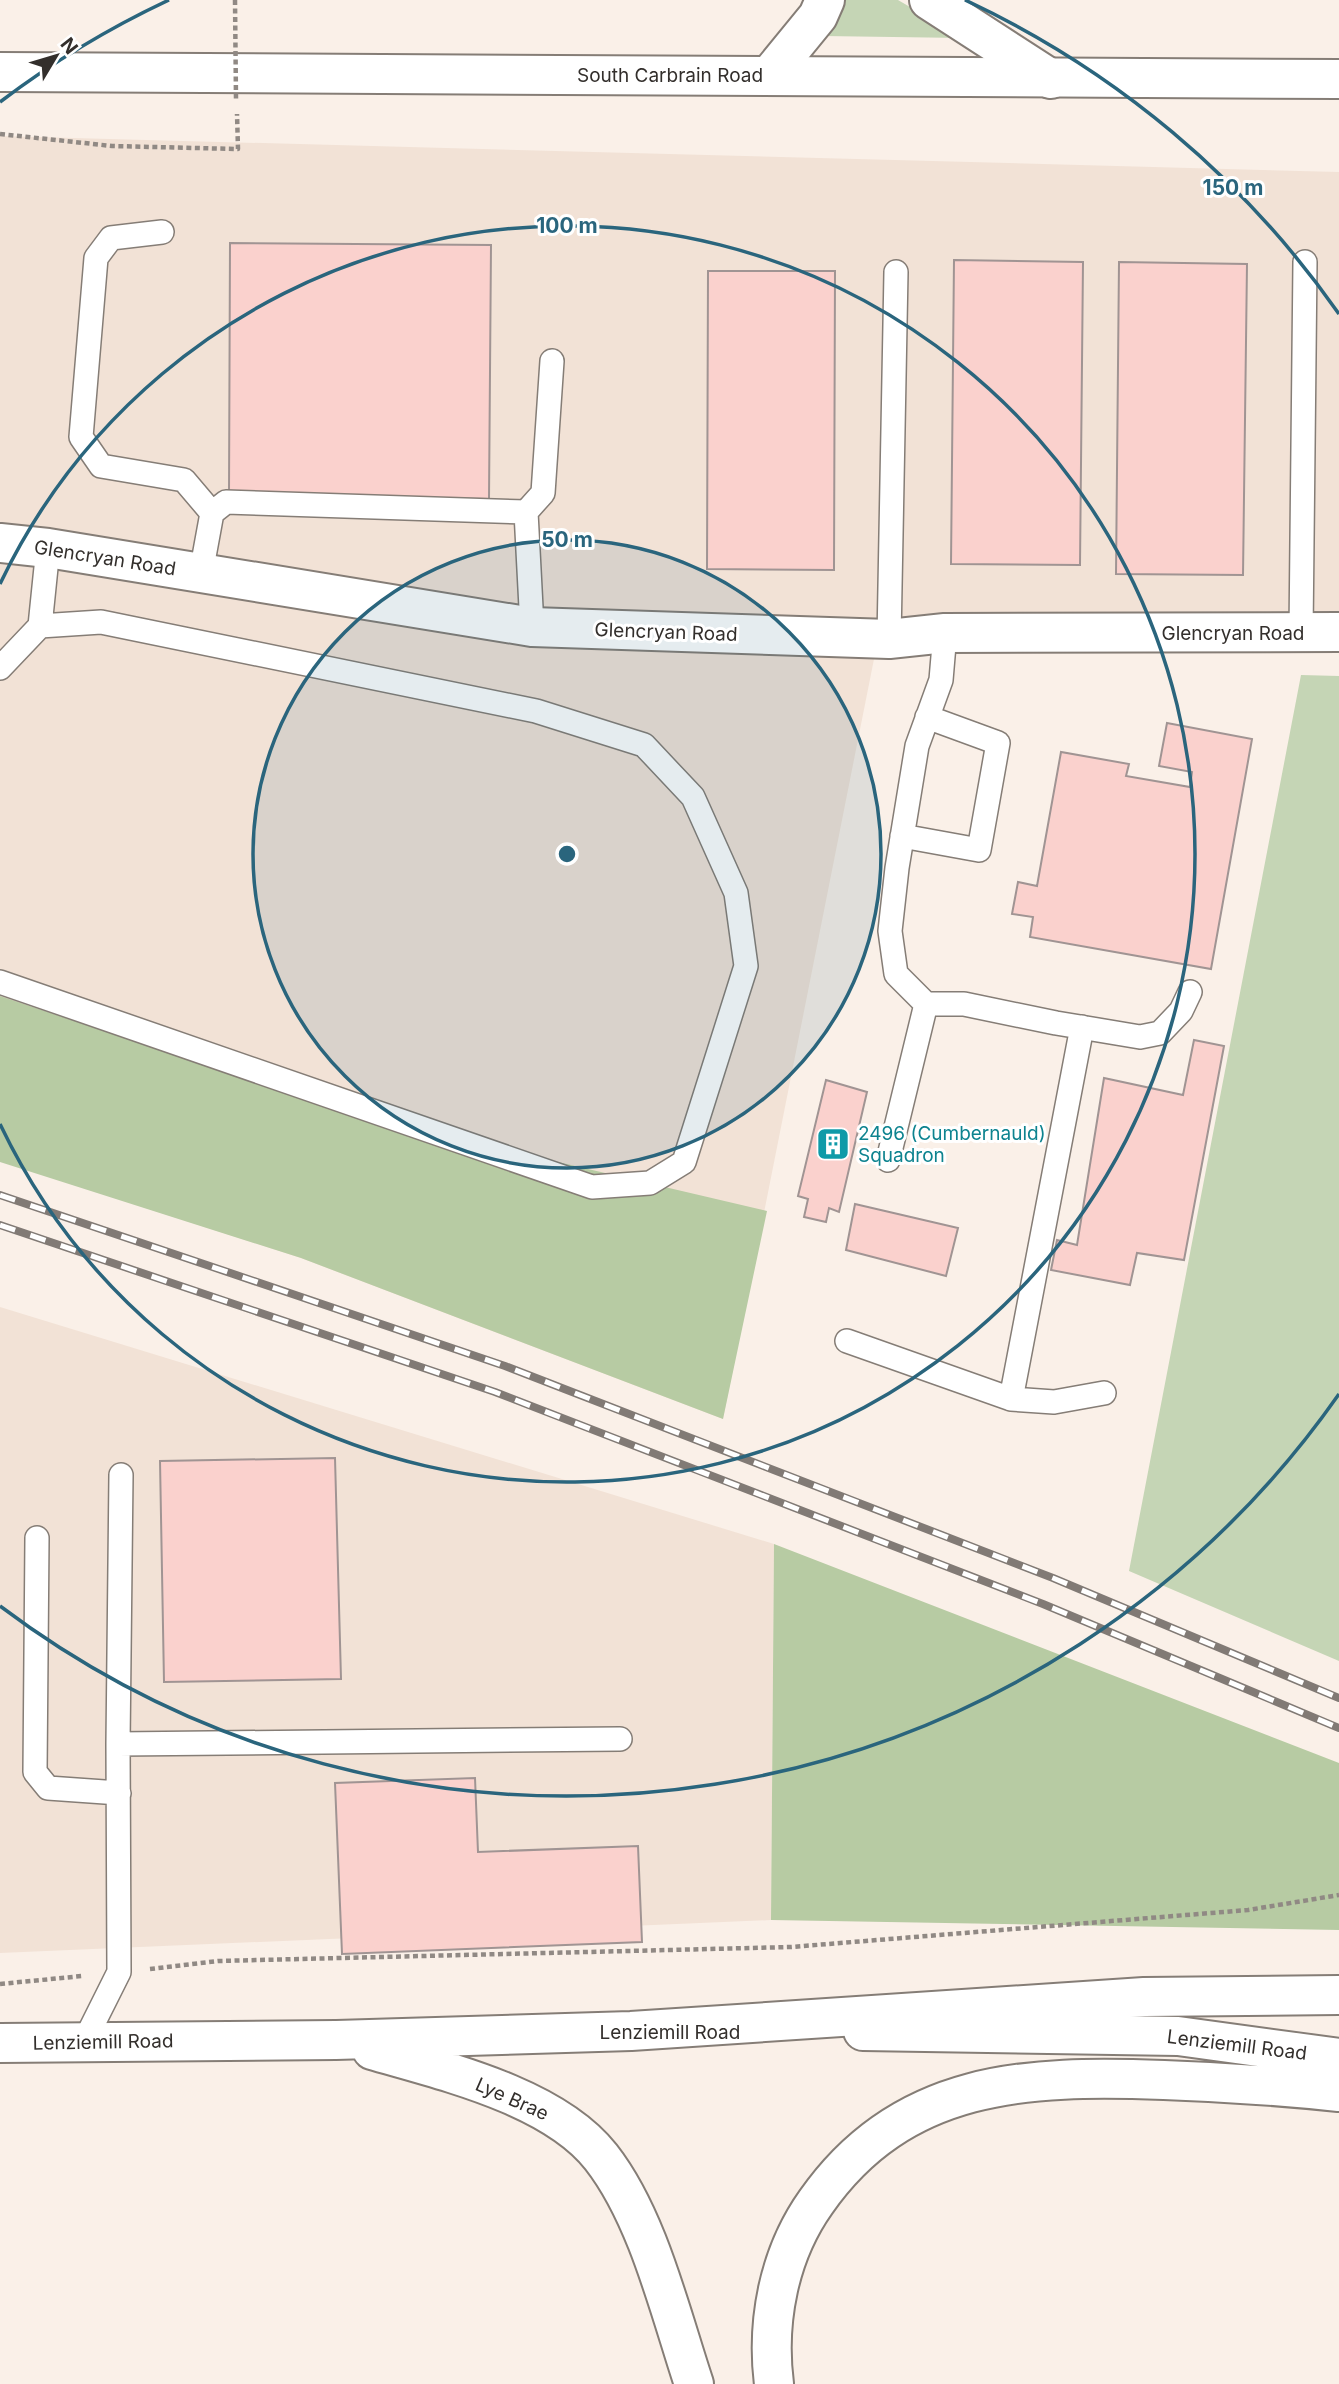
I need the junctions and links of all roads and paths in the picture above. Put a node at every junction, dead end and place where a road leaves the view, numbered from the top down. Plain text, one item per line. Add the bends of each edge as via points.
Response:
1 (235, 0) edge
2 (825, 0) edge
3 (929, 0) edge
4 (0, 72) edge
5 (769, 76) junction
6 (1051, 79) junction
7 (1339, 79) edge
8 (0, 134) edge
9 (162, 232) dead end
10 (1306, 262) dead end
11 (896, 272) dead end
12 (551, 361) dead end
13 (526, 512) junction
14 (212, 513) junction
15 (0, 543) edge
16 (48, 548) junction
17 (201, 573) junction
18 (40, 626) junction
19 (532, 627) junction
20 (1339, 632) edge
21 (945, 633) junction
22 (1301, 633) junction
23 (889, 639) junction
24 (0, 668) edge
25 (927, 717) junction
26 (902, 836) junction
27 (0, 982) edge
28 (1190, 992) dead end
29 (926, 1004) junction
30 (1083, 1027) junction
31 (888, 1160) dead end
32 (847, 1341) dead end
33 (1104, 1393) dead end
34 (1011, 1399) junction
35 (121, 1475) dead end
36 (37, 1538) dead end
37 (620, 1739) dead end
38 (118, 1744) junction
39 (118, 1793) junction
40 (1339, 1895) edge
41 (120, 1972) junction
42 (0, 1984) edge
43 (1339, 1995) edge
44 (631, 2031) junction
45 (336, 2040) junction
46 (84, 2042) junction
47 (0, 2043) edge
48 (1339, 2058) edge
49 (1339, 2092) edge
50 (694, 2384) edge
51 (774, 2384) edge

1 - 8 path, bridge via 239,149 111,146
2 - 5 street via 818,16
3 - 6 street
4 - 5 street, South Carbrain Road
5 - 6 street, South Carbrain Road
6 - 7 street, South Carbrain Road
9 - 14 lane via 111,238 96,258 81,438 101,466 184,480
10 - 22 lane
11 - 23 lane
12 - 13 lane via 543,493
13 - 14 lane via 226,502
13 - 19 lane
14 - 17 lane
15 - 16 street, Glencryan Road
16 - 17 street, Glencryan Road
16 - 18 lane
17 - 19 street, Glencryan Road
18 - 24 lane
18 - 27 lane via 101,622 537,711 644,745 693,797 736,893 746,966 684,1162 650,1184 592,1187
19 - 23 street, Glencryan Road
20 - 22 street, Glencryan Road
21 - 22 street, Glencryan Road
21 - 23 street, Glencryan Road
21 - 25 lane via 941,680
25 - 26 lane via 917,746
25 - 26 lane via 998,743 979,850
26 - 29 lane via 890,931 896,974
28 - 30 lane via 1181,1012 1160,1033 1140,1037
29 - 30 lane via 964,1004
29 - 31 lane
30 - 34 lane
32 - 34 lane
33 - 34 lane via 1054,1402
35 - 38 lane
36 - 39 lane via 35,1772 48,1788
37 - 38 lane
38 - 39 lane
39 - 41 lane
40 - 41 path via 1248,1910 791,1947 218,1961
41 - 42 path
41 - 46 lane
43 - 44 street via 1144,1997
44 - 45 street, Lenziemill Road
44 - 48 street, Lenziemill Road via 1178,2036
45 - 46 street, Lenziemill Road
45 - 50 street, Lye Brae via 456,2074 520,2098 592,2148 634,2211
46 - 47 street, Lenziemill Road
49 - 51 street via 1091,2077 1000,2085 920,2110 864,2147 807,2214 793,2241 775,2300

